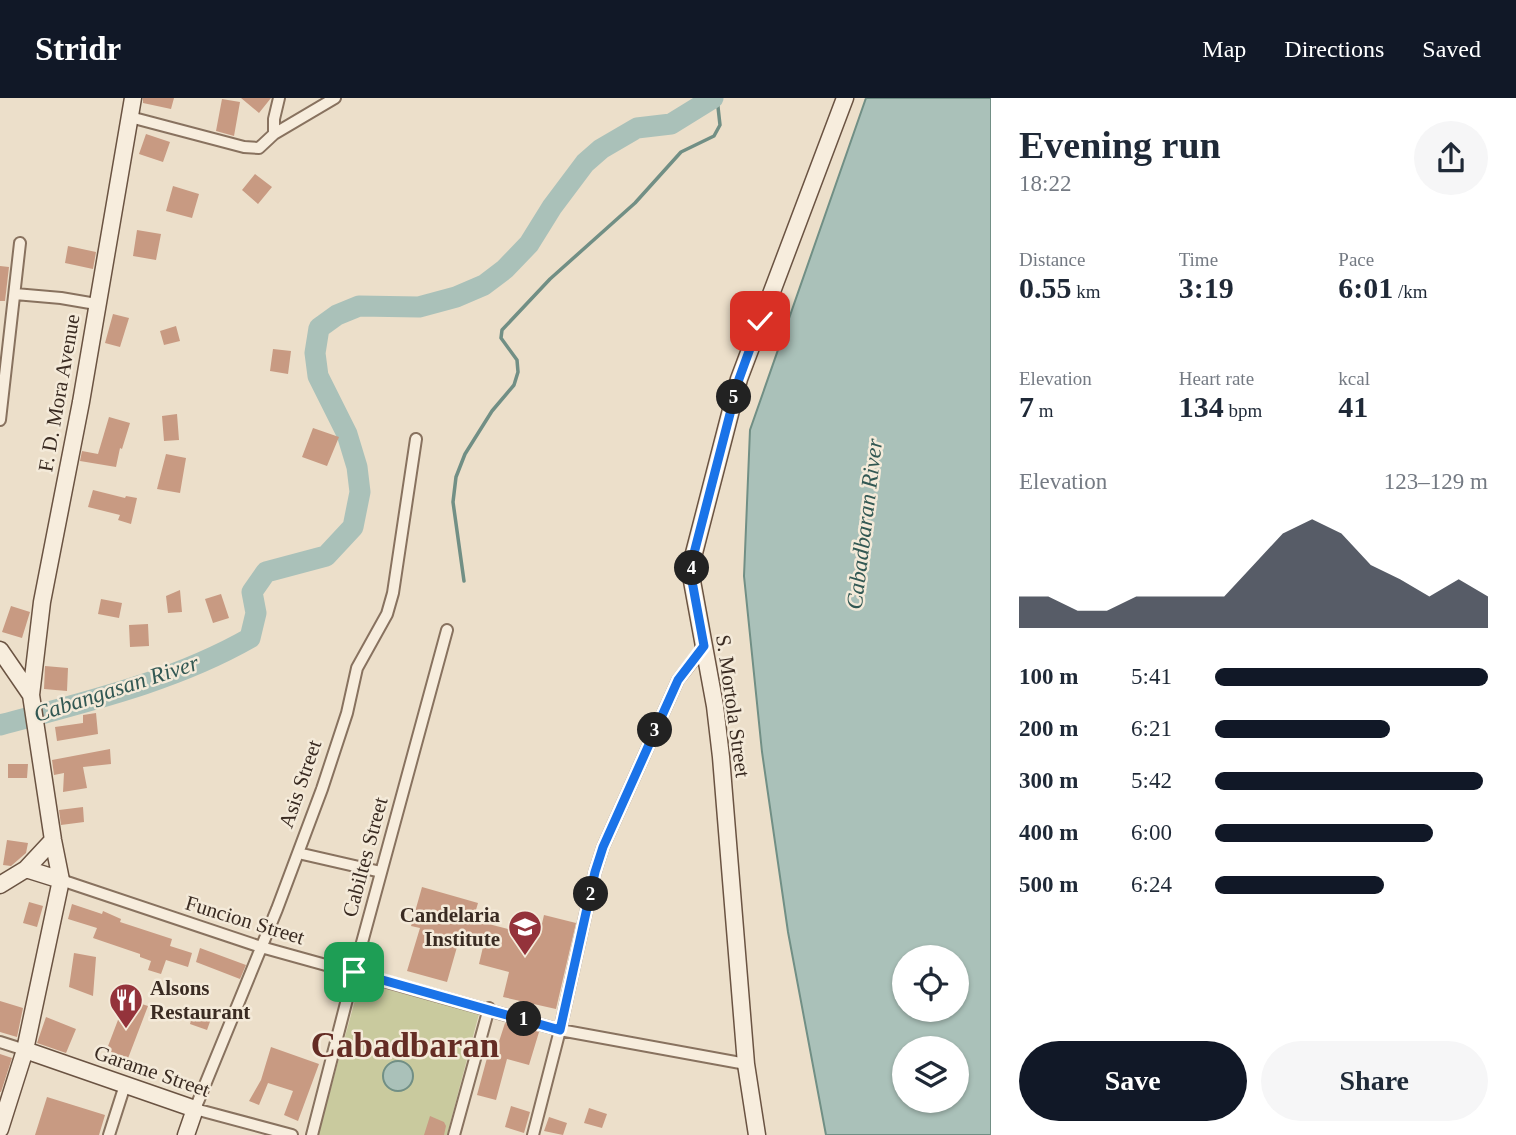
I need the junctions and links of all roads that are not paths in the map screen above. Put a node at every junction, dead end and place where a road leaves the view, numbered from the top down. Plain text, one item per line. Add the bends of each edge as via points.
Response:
1 (133, 98) edge
2 (279, 98) edge
3 (335, 98) edge
4 (845, 98) edge
5 (130, 117) junction
6 (274, 134) junction
7 (20, 243) dead end
8 (15, 294) junction
9 (96, 304) junction
10 (0, 420) edge
11 (416, 439) dead end
12 (447, 630) dead end
13 (704, 646) junction
14 (36, 647) junction
15 (0, 651) edge
16 (33, 707) junction
17 (53, 840) junction
18 (298, 853) junction
19 (26, 869) junction
20 (381, 872) junction
21 (61, 880) junction
22 (0, 885) edge
23 (261, 947) junction
24 (354, 972) junction
25 (489, 1009) junction
26 (560, 1030) junction
27 (0, 1042) edge
28 (25, 1050) junction
29 (746, 1064) junction
30 (125, 1085) junction
31 (195, 1109) junction
32 (0, 1129) edge
33 (109, 1135) edge
34 (186, 1135) edge
35 (292, 1135) edge
36 (312, 1135) edge
37 (454, 1135) edge
38 (533, 1135) edge
39 (757, 1135) edge

1 - 5 street, F. D. Mora Avenue
2 - 6 street
3 - 6 street
4 - 13 street, S. Mortola Street via 739,379 695,543 692,581
5 - 6 street via 244,147 260,148
5 - 9 street, F. D. Mora Avenue
7 - 8 street
8 - 9 street
8 - 10 street
9 - 14 street, F. D. Mora Avenue
11 - 18 street, Asis Street via 393,593 378,632 356,668 347,713
12 - 20 street, Cabiltes Street
13 - 26 street via 678,680 603,847
13 - 29 street, S. Mortola Street via 721,757
14 - 15 street via 21,657
14 - 16 street, F. D. Mora Avenue
15 - 16 street
16 - 17 street
17 - 19 street
17 - 21 street
18 - 20 street
18 - 23 street, Asis Street
19 - 21 street
19 - 22 street
20 - 24 street, Cabiltes Street
21 - 23 street, Funcion Street
21 - 28 street
23 - 24 street, Funcion Street
23 - 31 street, Asis Street
24 - 25 street, Funcion Street
24 - 36 street, Cabiltes Street
25 - 26 street, Funcion Street
25 - 37 street
26 - 29 street, Funcion Street
26 - 38 street
27 - 28 street, Garame Street
28 - 30 street, Garame Street
28 - 32 street
29 - 39 street, S. Mortola Street
30 - 31 street, Garame Street
30 - 33 street
31 - 34 street, Asis Street
31 - 35 street, Garame Street

